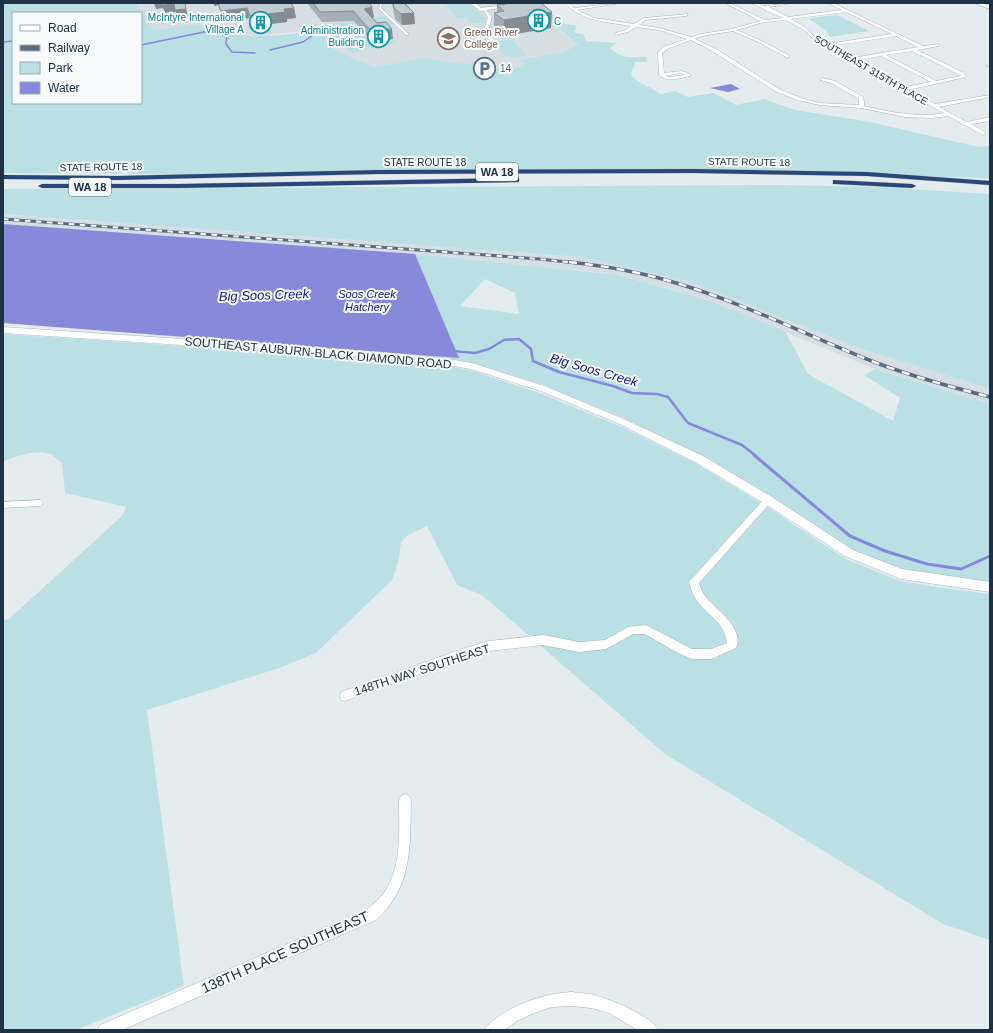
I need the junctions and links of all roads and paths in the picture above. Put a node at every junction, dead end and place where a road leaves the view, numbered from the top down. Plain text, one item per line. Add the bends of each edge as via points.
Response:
1 (379, 3) edge
2 (472, 3) edge
3 (476, 3) edge
4 (532, 3) edge
5 (561, 3) edge
6 (567, 3) edge
7 (619, 3) edge
8 (727, 3) edge
9 (753, 3) edge
10 (790, 3) edge
11 (830, 3) edge
12 (977, 3) edge
13 (762, 7) junction
14 (990, 8) edge
15 (573, 9) junction
16 (482, 10) junction
17 (847, 10) junction
18 (687, 15) dead end
19 (789, 19) junction
20 (764, 22) junction
21 (634, 25) junction
22 (733, 30) junction
23 (407, 34) dead end
24 (616, 34) dead end
25 (896, 35) junction
26 (690, 38) junction
27 (494, 42) dead end
28 (937, 45) dead end
29 (825, 46) junction
30 (922, 48) junction
31 (912, 49) junction
32 (881, 54) junction
33 (788, 57) dead end
34 (850, 60) junction
35 (661, 75) junction
36 (822, 79) dead end
37 (936, 83) junction
38 (904, 89) junction
39 (990, 96) edge
40 (935, 106) junction
41 (860, 107) junction
42 (948, 114) junction
43 (990, 119) edge
44 (966, 124) junction
45 (983, 133) dead end
46 (3, 177) edge
47 (527, 180) dead end
48 (574, 180) dead end
49 (990, 183) edge
50 (3, 185) edge
51 (990, 190) edge
52 (3, 330) edge
53 (768, 500) junction
54 (40, 503) dead end
55 (3, 505) edge
56 (990, 587) edge
57 (345, 696) dead end
58 (404, 800) dead end
59 (104, 1030) edge
60 (492, 1030) edge
61 (651, 1030) edge

1 - 23 street via 381,9
2 - 16 main road
3 - 16 main road
4 - 16 main road
5 - 15 street, SOUTHEAST 315TH PLACE
6 - 15 street
7 - 15 street
8 - 20 street
9 - 13 street, SOUTHEAST 315TH PLACE
10 - 13 street
11 - 17 street
12 - 14 main road
13 - 19 street, SOUTHEAST 315TH PLACE
15 - 21 street, SOUTHEAST 315TH PLACE via 593,19
16 - 27 street via 489,21 485,33
17 - 19 street
17 - 25 street
18 - 21 street via 648,18
19 - 20 street
19 - 29 street, SOUTHEAST 315TH PLACE
20 - 22 street
21 - 24 street via 627,31
21 - 26 street, SOUTHEAST 315TH PLACE
22 - 26 street
22 - 33 street
25 - 29 street
25 - 30 street
26 - 35 street via 661,51
26 - 41 street, SOUTHEAST 315TH PLACE via 792,97 819,104
28 - 30 street
29 - 34 street, SOUTHEAST 315TH PLACE
30 - 31 street
31 - 32 street
31 - 37 street via 964,77
32 - 34 street
32 - 37 street
34 - 38 street, SOUTHEAST 315TH PLACE
35 - 35 street via 670,78 688,74 682,72
36 - 41 street via 833,82 861,98
37 - 38 street
38 - 40 street, SOUTHEAST 315TH PLACE
39 - 40 street
40 - 42 street, SOUTHEAST 315TH PLACE
41 - 42 street, SOUTHEAST 315TH PLACE via 917,117
42 - 44 street, SOUTHEAST 315TH PLACE
43 - 44 street
44 - 45 street, SOUTHEAST 315TH PLACE
46 - 49 highway, STATE ROUTE 18 / WA 18 via 694,171 867,174
47 - 50 highway, STATE ROUTE 18 / WA 18 via 170,186
48 - 51 highway, STATE ROUTE 18 via 831,181
52 - 53 main road, SOUTHEAST AUBURN-BLACK DIAMOND ROAD via 377,355 472,366 544,389 626,423 699,459
53 - 56 main road, SOUTHEAST AUBURN-BLACK DIAMOND ROAD via 849,554 871,563 901,574
53 - 57 street, 148TH WAY SOUTHEAST via 694,582 695,589 703,601 722,618 732,634 732,645 711,654 692,654 646,629 632,630 606,644 579,647 543,640 489,646
54 - 55 street
58 - 59 street, 138TH PLACE SOUTHEAST via 404,841 400,870 392,892 378,910
60 - 61 street via 520,1010 536,1004 569,999 586,1000 620,1010

